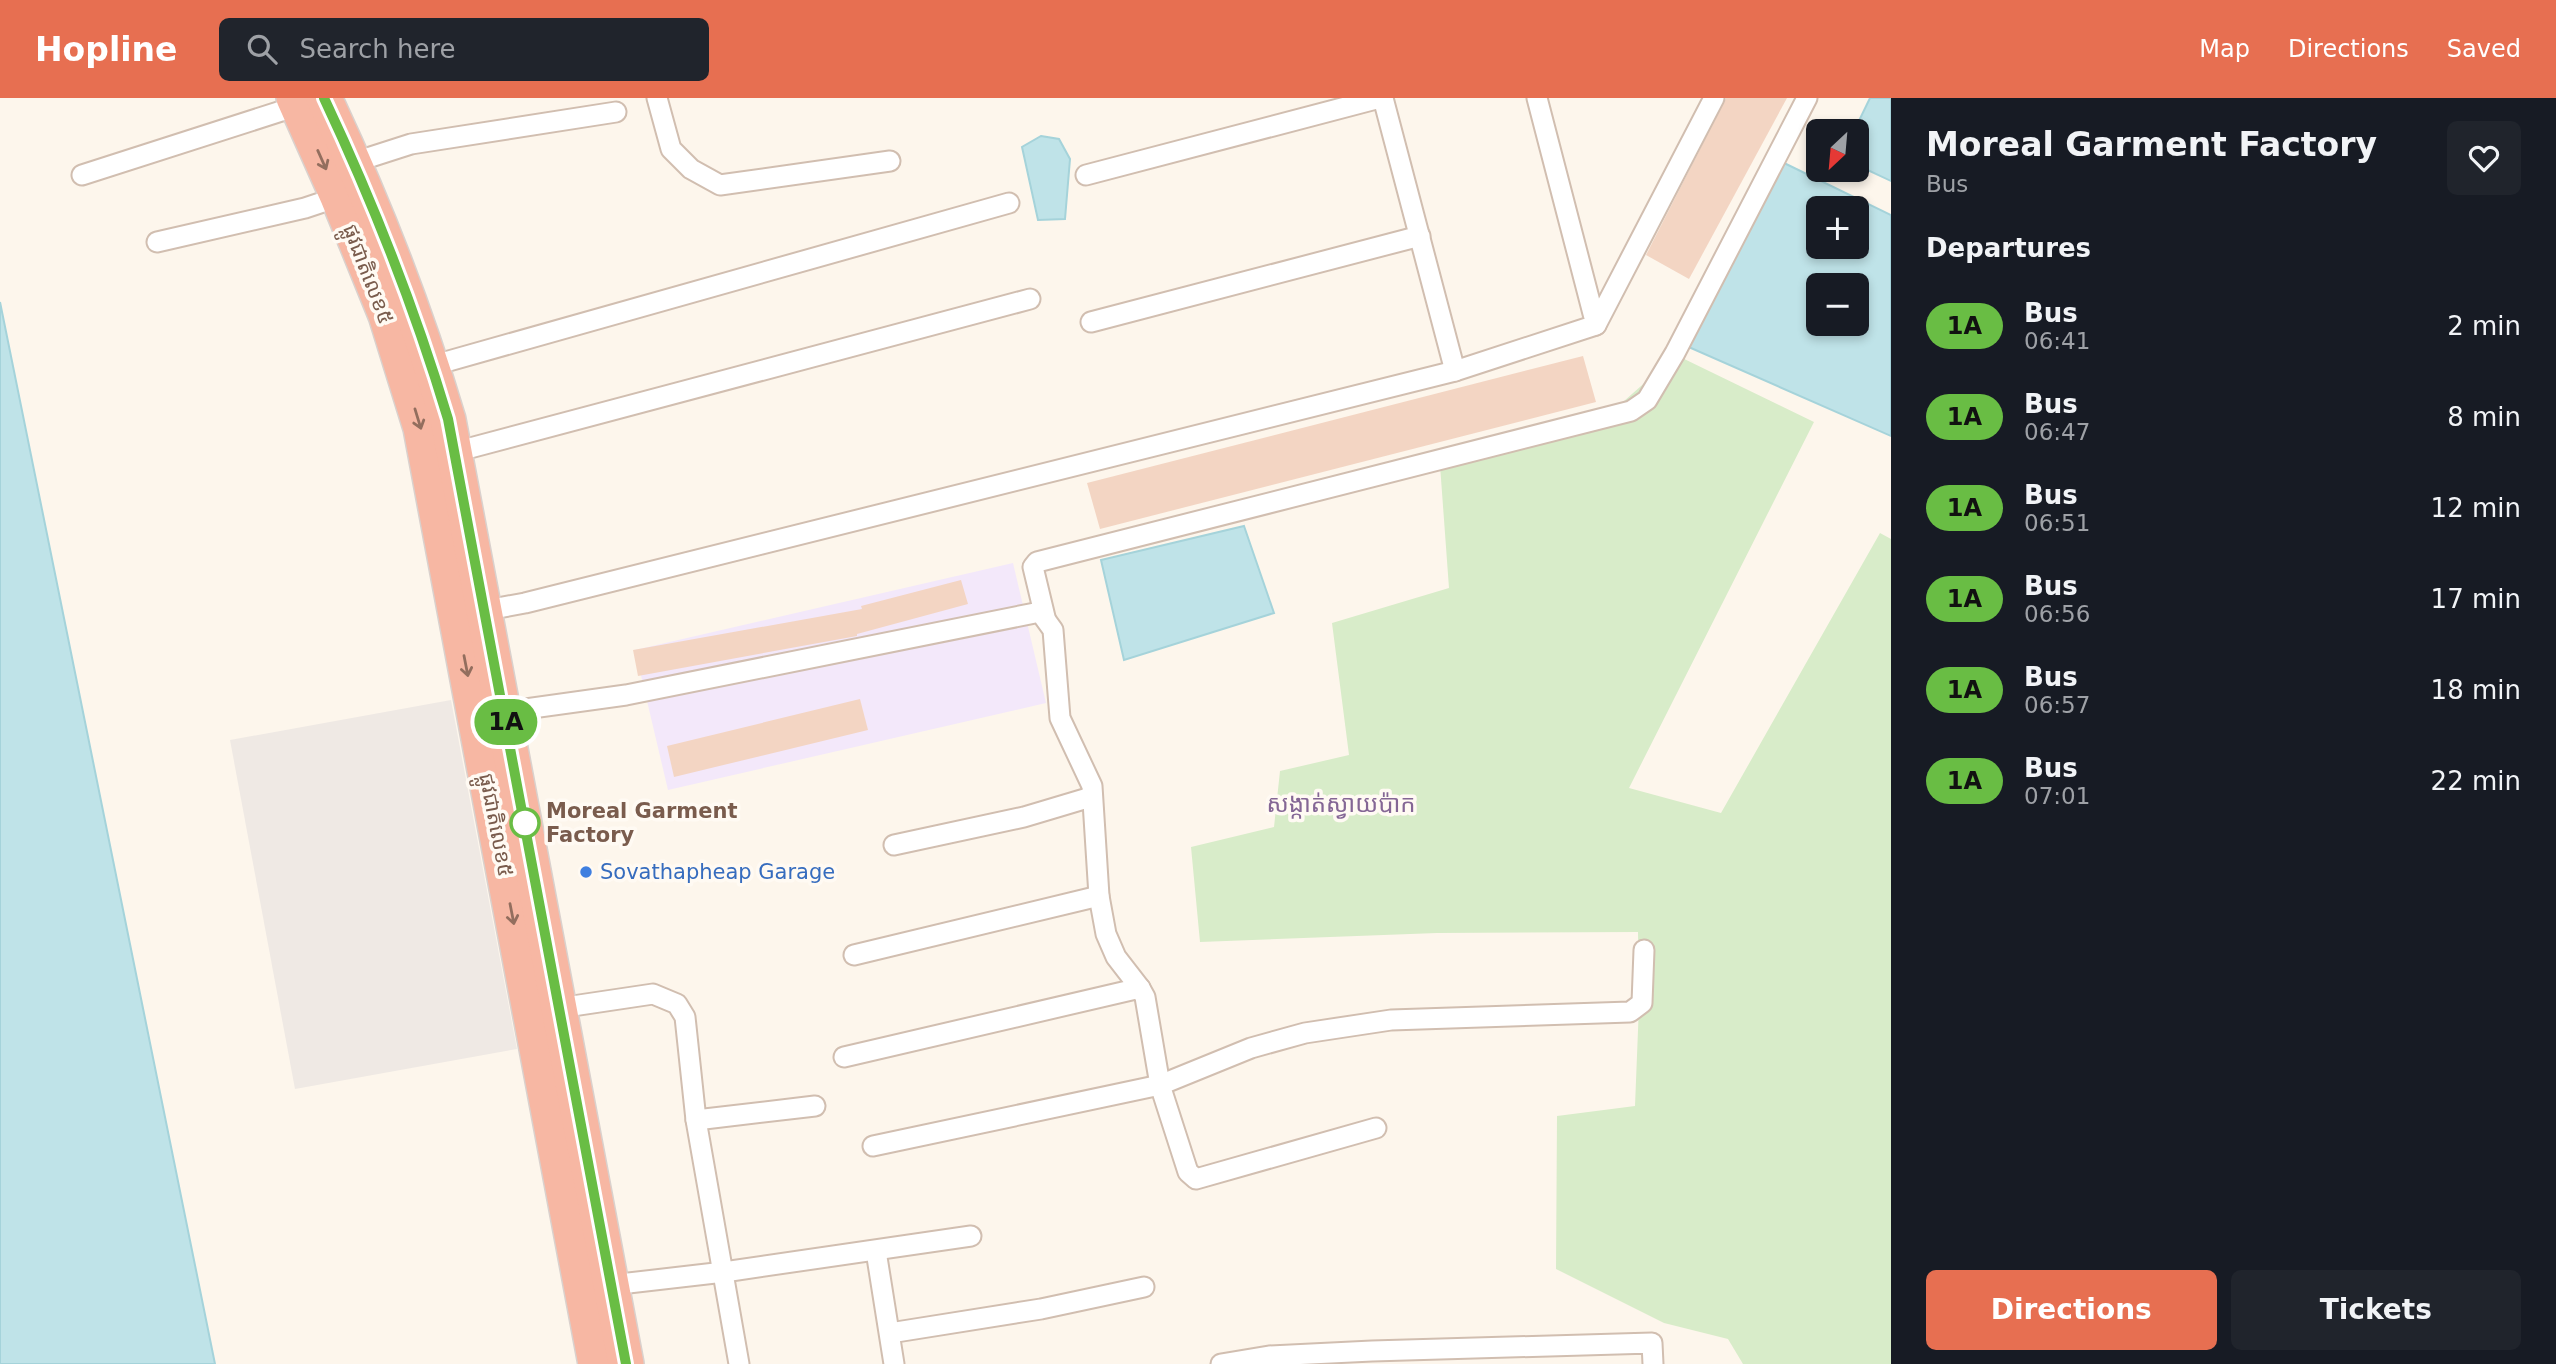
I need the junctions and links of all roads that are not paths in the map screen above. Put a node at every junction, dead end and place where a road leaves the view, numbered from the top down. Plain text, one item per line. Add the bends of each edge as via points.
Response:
1 (657, 98) edge
2 (1382, 98) edge
3 (1537, 98) edge
4 (1714, 98) edge
5 (1807, 98) edge
6 (305, 101) edge
7 (616, 112) dead end
8 (890, 161) dead end
9 (355, 162) junction
10 (82, 175) dead end
11 (1086, 175) dead end
12 (338, 197) junction
13 (1009, 203) dead end
14 (1420, 236) junction
15 (157, 242) dead end
16 (1030, 299) dead end
17 (1091, 322) dead end
18 (1596, 326) junction
19 (418, 370) junction
20 (1455, 371) junction
21 (455, 452) junction
22 (471, 613) junction
23 (1045, 617) junction
24 (504, 712) junction
25 (503, 785) junction
26 (1091, 797) junction
27 (894, 845) dead end
28 (1099, 896) junction
29 (1644, 950) dead end
30 (854, 955) dead end
31 (1140, 988) junction
32 (546, 989) junction
33 (844, 1057) dead end
34 (1160, 1085) junction
35 (815, 1106) dead end
36 (696, 1120) junction
37 (1376, 1128) dead end
38 (873, 1146) dead end
39 (971, 1236) dead end
40 (876, 1251) junction
41 (724, 1272) junction
42 (611, 1285) junction
43 (1144, 1287) dead end
44 (890, 1333) junction
45 (1512, 1356) edge
46 (1372, 1357) edge
47 (596, 1364) edge
48 (626, 1364) edge
49 (740, 1364) edge
50 (894, 1364) edge
51 (1221, 1364) edge
52 (1653, 1364) edge

1 - 8 street via 671,149 691,169 720,185
2 - 11 street
2 - 14 street
3 - 18 street
4 - 18 street
5 - 23 street via 1675,353 1639,407 1037,562 1033,567
6 - 9 highway, ផ្លូវជាតិលេខ៥
6 - 10 street
6 -> 12 highway, ផ្លូវជាតិលេខ៥
7 - 9 street via 411,144
9 - 19 highway, ផ្លូវជាតិលេខ៥ via 411,303
12 - 15 street
12 - 19 highway, ផ្លូវជាតិលេខ៥ via 386,315
13 - 19 street
14 - 17 street
14 - 20 street
16 - 21 street
18 - 20 street
19 - 21 highway, ផ្លូវជាតិលេខ៥
19 -> 22 highway, ផ្លូវជាតិលេខ៥ via 428,461
20 - 22 street via 552,597
21 - 22 highway, ផ្លូវជាតិលេខ៥
22 - 24 highway, ផ្លូវជាតិលេខ៥
22 -> 25 highway, ផ្លូវជាតិលេខ៥
23 - 24 street via 1040,612 1029,613 626,695
23 - 26 street via 1053,630 1060,718 1087,772
24 - 25 highway, ផ្លូវជាតិលេខ៥
25 - 32 highway, ផ្លូវជាតិលេខ៥
26 - 27 street via 1024,817
26 - 28 street
28 - 30 street
28 - 31 street via 1110,946
29 - 34 street via 1642,1003 1630,1012 1391,1020 1305,1033 1251,1048
31 - 33 street
31 - 34 street
32 - 36 street via 653,994 677,1004 685,1017
32 - 42 highway, ផ្លូវជាតិលេខ៥
32 - 47 highway, ផ្លូវជាតិលេខ៥
34 - 37 street via 1194,1179
34 - 38 street
35 - 36 street
36 - 41 street
39 - 40 street
40 - 41 street
40 - 44 street
41 - 42 street
41 - 49 street
42 - 48 highway, ផ្លូវជាតិលេខ៥
43 - 44 street
44 - 50 street
45 - 46 street
45 - 52 street via 1652,1343
46 - 51 street via 1269,1356

